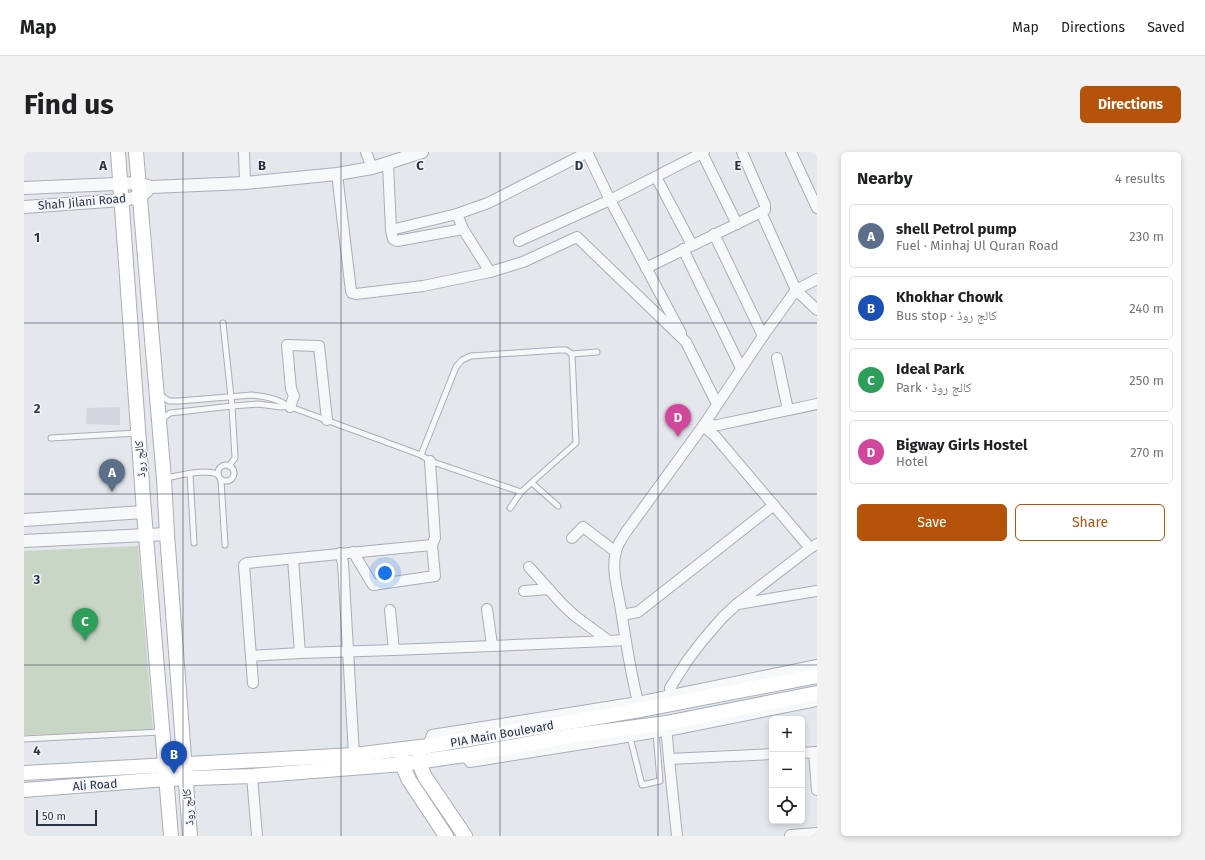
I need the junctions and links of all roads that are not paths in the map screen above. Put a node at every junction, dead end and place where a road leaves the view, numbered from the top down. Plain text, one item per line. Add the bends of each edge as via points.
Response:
1 (118, 152) edge
2 (136, 152) edge
3 (244, 152) edge
4 (366, 152) edge
5 (422, 152) edge
6 (587, 152) edge
7 (742, 152) edge
8 (791, 152) edge
9 (703, 153) edge
10 (388, 164) junction
11 (372, 168) junction
12 (337, 174) junction
13 (656, 177) junction
14 (244, 183) junction
15 (120, 184) junction
16 (145, 185) junction
17 (24, 188) edge
18 (140, 197) junction
19 (122, 200) junction
20 (610, 200) junction
21 (24, 207) edge
22 (817, 208) edge
23 (761, 212) junction
24 (457, 214) junction
25 (737, 224) junction
26 (463, 229) junction
27 (391, 230) junction
28 (541, 231) dead end
29 (714, 234) junction
30 (687, 247) junction
31 (646, 268) junction
32 (490, 272) junction
33 (817, 279) edge
34 (796, 290) junction
35 (817, 310) edge
36 (223, 323) dead end
37 (763, 336) junction
38 (686, 342) junction
39 (597, 352) dead end
40 (572, 354) junction
41 (777, 358) dead end
42 (741, 368) junction
43 (156, 392) junction
44 (231, 397) junction
45 (717, 404) junction
46 (817, 404) edge
47 (232, 406) junction
48 (289, 407) junction
49 (788, 410) junction
50 (327, 420) junction
51 (159, 423) junction
52 (703, 426) junction
53 (138, 433) junction
54 (51, 438) dead end
55 (421, 455) junction
56 (430, 461) junction
57 (229, 466) junction
58 (190, 474) junction
59 (218, 474) junction
60 (164, 479) junction
61 (221, 480) junction
62 (532, 483) junction
63 (521, 492) junction
64 (774, 505) junction
65 (558, 506) dead end
66 (510, 508) dead end
67 (144, 512) junction
68 (87, 516) junction
69 (26, 520) edge
70 (167, 534) junction
71 (146, 535) junction
72 (87, 538) junction
73 (572, 538) dead end
74 (26, 541) edge
75 (194, 543) dead end
76 (225, 545) dead end
77 (432, 545) junction
78 (814, 546) edge
79 (353, 552) junction
80 (616, 552) junction
81 (340, 553) junction
82 (293, 559) junction
83 (529, 567) dead end
84 (549, 589) junction
85 (524, 591) dead end
86 (817, 591) edge
87 (737, 604) junction
88 (487, 609) dead end
89 (390, 610) dead end
90 (622, 615) junction
91 (624, 640) junction
92 (608, 641) junction
93 (492, 645) junction
94 (394, 650) junction
95 (348, 652) junction
96 (300, 653) junction
97 (251, 656) junction
98 (817, 665) edge
99 (817, 676) edge
100 (253, 683) dead end
101 (817, 693) edge
102 (670, 699) junction
103 (817, 701) edge
104 (639, 706) junction
105 (666, 727) junction
106 (162, 732) junction
107 (656, 733) junction
108 (630, 737) junction
109 (24, 740) edge
110 (423, 747) junction
111 (401, 750) junction
112 (816, 752) edge
113 (805, 753) edge
114 (769, 754) edge
115 (354, 755) junction
116 (465, 755) junction
117 (670, 759) junction
118 (420, 762) junction
119 (403, 764) junction
120 (185, 772) junction
121 (24, 773) edge
122 (166, 773) junction
123 (252, 776) junction
124 (24, 790) edge
125 (817, 790) edge
126 (817, 834) edge
127 (171, 836) edge
128 (190, 836) edge
129 (257, 836) edge
130 (446, 836) edge
131 (465, 836) edge
132 (677, 836) edge
133 (791, 836) edge

1 - 15 main road, کالج روڈ
2 - 16 main road, کالج روڈ
3 - 14 street
4 - 11 street
5 - 10 street, Shah Jilani Road
6 - 20 street
6 - 24 street via 488,203
7 - 23 street via 765,205 765,210
8 - 22 street
9 - 13 street
9 - 25 street
10 - 11 street, Shah Jilani Road
10 - 27 street
11 - 12 street, Shah Jilani Road
12 - 14 street, Shah Jilani Road
12 - 32 street via 352,293 422,286
13 - 20 street
13 - 30 street
14 - 16 street, Shah Jilani Road
15 - 16 street, Shah Jilani Road
15 - 17 street, Shah Jilani Road
15 - 19 main road, کالج روڈ
16 - 18 main road, کالج روڈ
18 - 19 street, Shah Jilani Road
18 - 43 main road, کالج روڈ
19 - 21 street, Shah Jilani Road
19 - 53 main road, کالج روڈ
20 - 28 street
20 - 31 street
23 - 25 street
23 - 34 street
24 - 26 street
24 - 27 street
25 - 29 street
26 - 27 street via 398,242 392,239
26 - 32 street
29 - 30 street
29 - 37 street
30 - 31 street
30 - 42 street
31 - 38 street
32 - 38 street via 523,262 577,237
33 - 34 street
34 - 35 street
34 - 37 street
36 - 44 lane
37 - 42 street
38 - 45 street
39 - 40 lane
40 - 55 lane via 560,350 471,356 462,360 456,367
40 - 62 lane via 576,443
41 - 49 street
42 - 45 street
43 - 44 lane via 169,401 179,402
43 - 51 main road, کالج روڈ
44 - 47 lane
44 - 48 lane via 264,396
45 - 52 street
46 - 49 street
47 - 48 lane via 258,404
47 - 51 lane via 170,413
47 - 57 lane via 235,458
48 - 50 lane
48 - 50 street via 294,396 291,389 287,345 319,346
49 - 52 street
50 - 55 lane
51 - 60 main road, کالج روڈ
52 - 64 street via 715,436
52 - 80 street via 626,532
53 - 54 lane
53 - 67 main road, کالج روڈ
55 - 56 lane
56 - 63 lane
56 - 77 street via 434,538
57 - 59 lane via 219,469
57 - 61 lane via 234,474 231,479
58 - 59 lane
58 - 60 lane
58 - 75 lane
59 - 61 lane
60 - 70 main road, کالج روڈ
61 - 76 lane
62 - 63 lane
62 - 65 lane
63 - 66 lane
64 - 78 street
64 - 90 street via 638,612
67 - 68 street
67 - 71 main road, کالج روڈ
68 - 69 street
68 - 72 street
69 - 74 street
70 - 71 street
70 - 120 main road, کالج روڈ
71 - 72 street
71 - 106 main road, کالج روڈ
72 - 74 street
73 - 80 street via 583,527
77 - 79 street
77 - 79 street via 435,576 373,584
78 - 87 street
79 - 81 street
80 - 90 street via 615,567
81 - 82 street
81 - 95 street via 343,563
82 - 96 street
82 - 97 street via 244,565
83 - 84 street
84 - 85 street
84 - 92 street via 575,616
86 - 87 street
87 - 102 street via 687,661 670,688
88 - 93 street
89 - 94 street
90 - 91 street
91 - 92 street
91 - 104 street
92 - 93 street
93 - 94 street
94 - 95 street
95 - 96 street
95 - 115 street
96 - 97 street
97 - 100 street
98 - 102 street
99 - 102 main road, PIA Main Boulevard
101 - 105 main road, PIA Main Boulevard
102 - 104 main road, PIA Main Boulevard
103 - 105 street
104 - 110 main road, PIA Main Boulevard
105 - 107 street
105 - 116 main road, PIA Main Boulevard via 576,735
105 - 117 street
106 - 109 lane
106 - 122 main road, کالج روڈ
107 - 108 street
107 - 108 lane via 660,781 642,785
108 - 116 street via 470,762
110 - 111 main road, PIA Main Boulevard
110 - 118 main road
111 - 115 main road, PIA Main Boulevard
111 - 119 main road
112 - 113 street
112 - 125 street
114 - 117 street
115 - 120 main road, PIA Main Boulevard
116 - 118 main road, PIA Main Boulevard
117 - 132 street
118 - 119 main road, PIA Main Boulevard
118 - 131 main road via 425,777
119 - 123 main road, PIA Main Boulevard
119 - 130 main road via 409,780
120 - 122 main road
120 - 123 main road, PIA Main Boulevard
120 - 128 main road, کالج روڈ
121 - 122 main road, Ali Road
122 - 124 main road, Ali Road
122 - 127 main road, کالج روڈ
123 - 129 street
126 - 133 street

